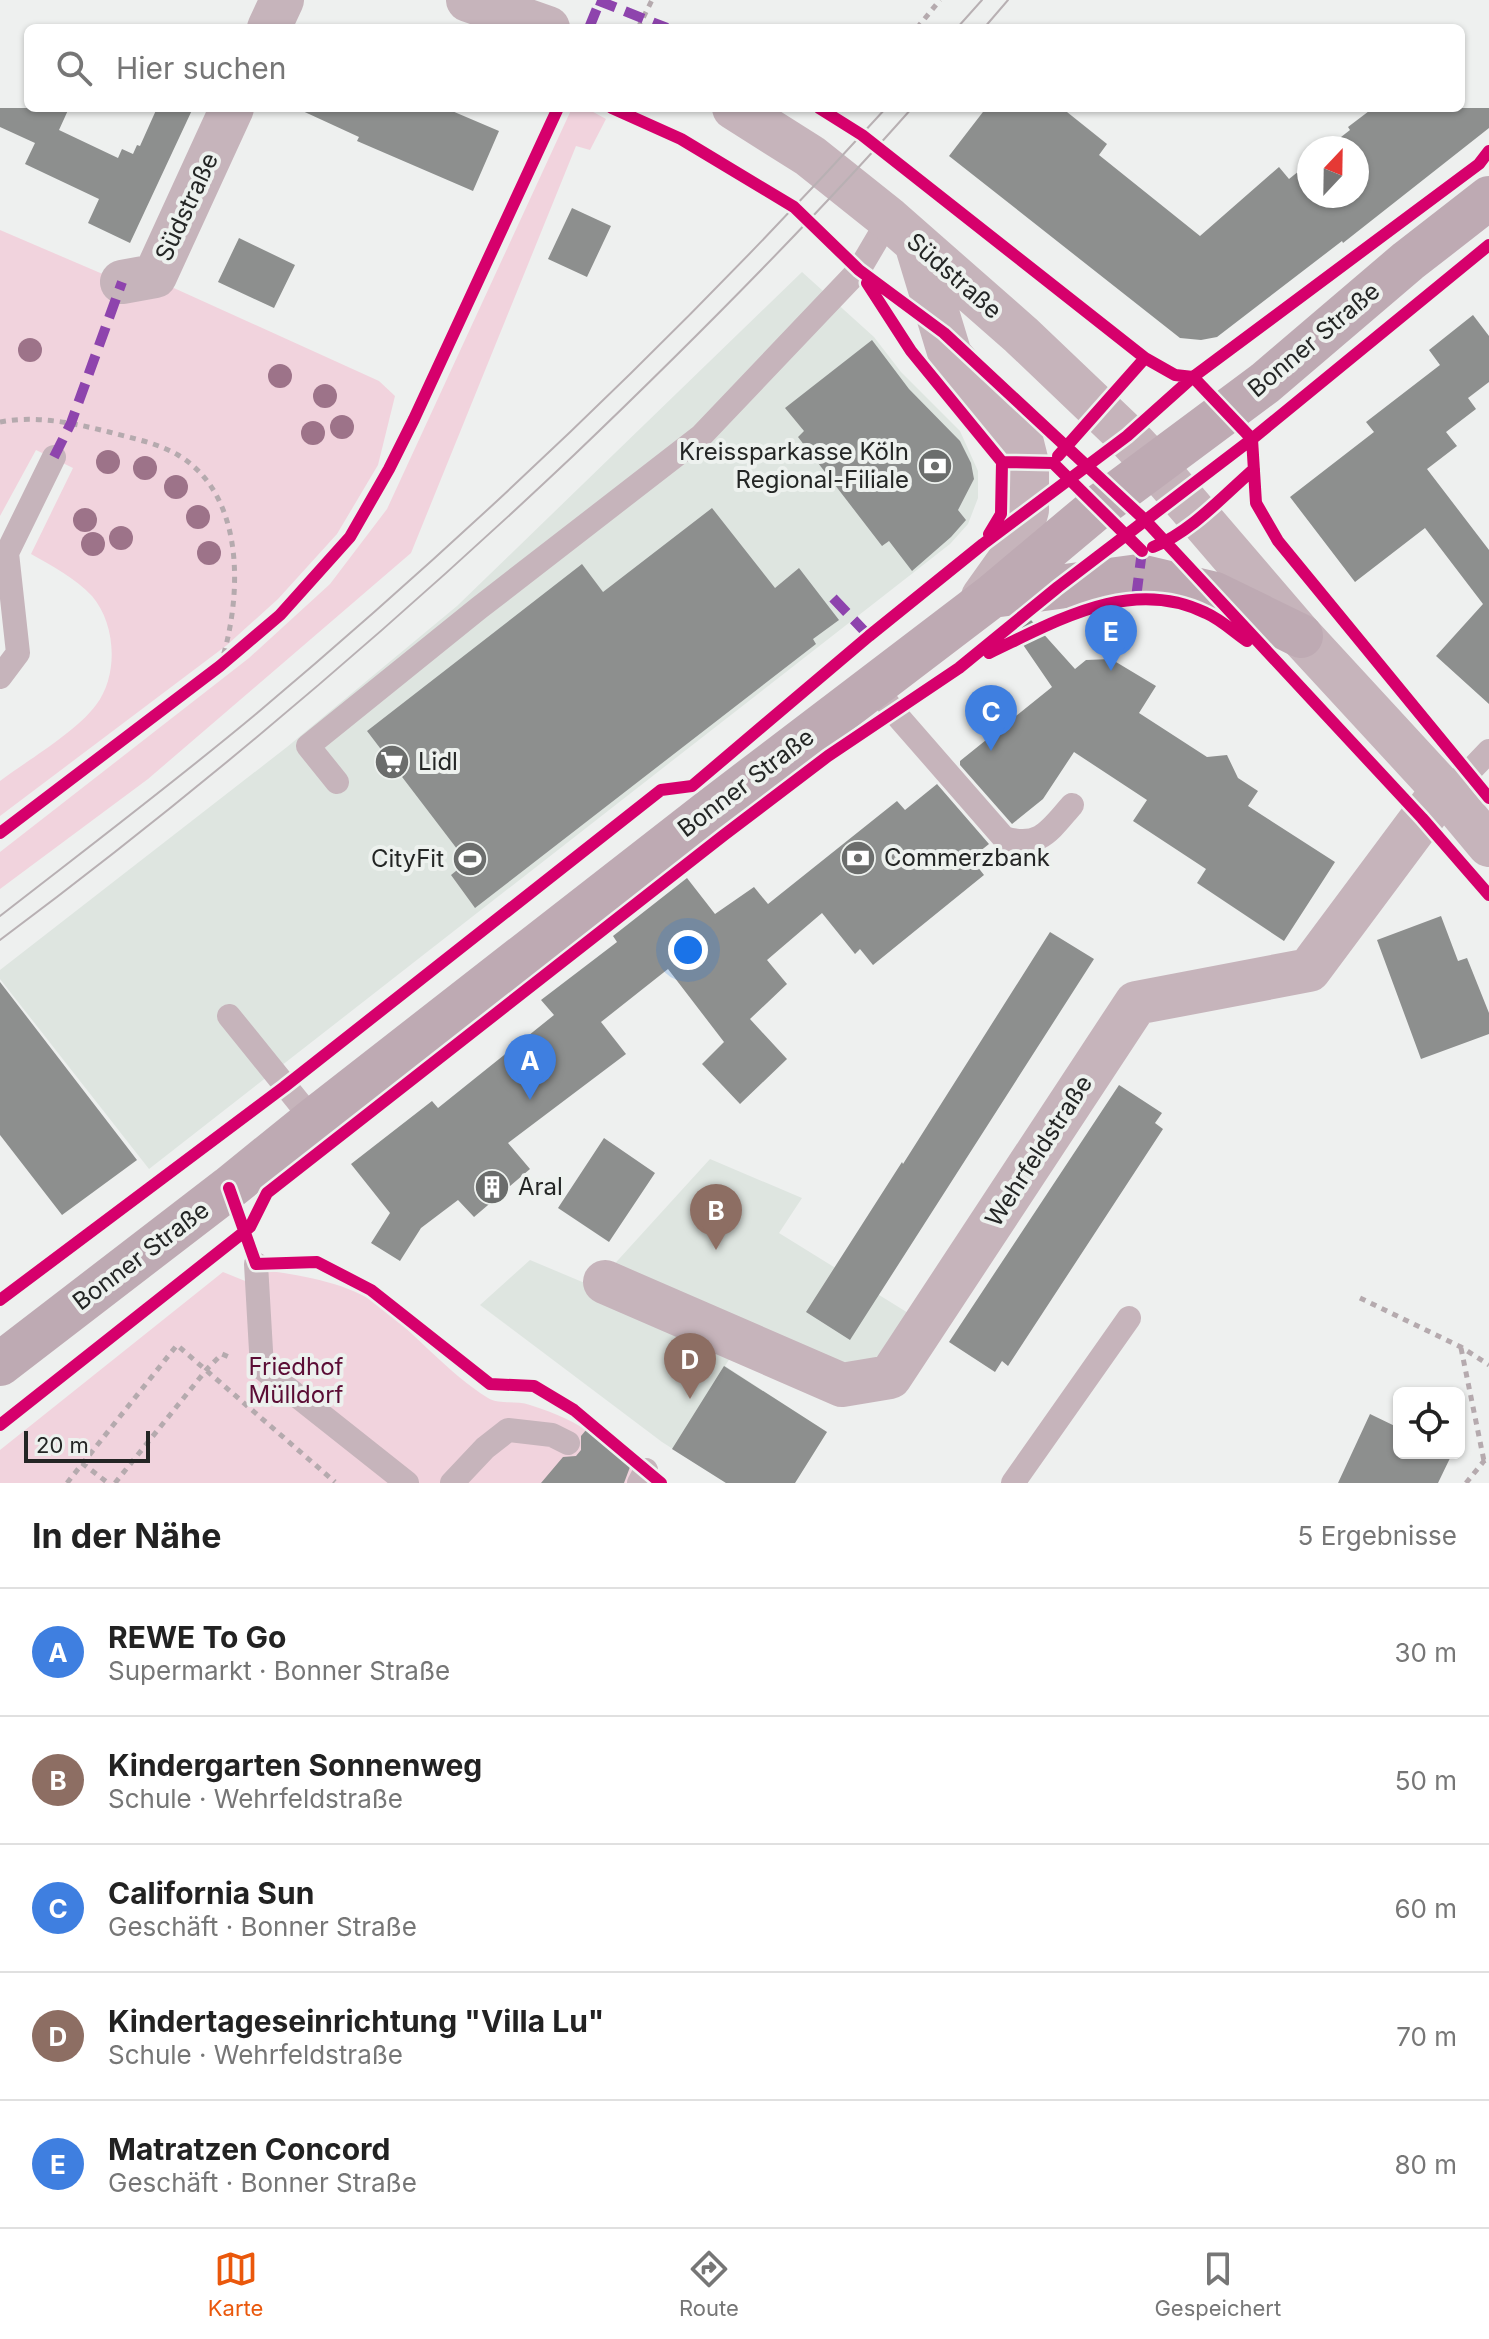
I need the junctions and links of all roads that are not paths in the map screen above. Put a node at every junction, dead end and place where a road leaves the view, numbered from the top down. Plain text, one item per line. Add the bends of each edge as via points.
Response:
1 (282, 0) edge
2 (468, 0) edge
3 (271, 24) edge
4 (537, 24) edge
5 (230, 112) edge
6 (740, 112) edge
7 (1489, 198) edge
8 (902, 231) junction
9 (122, 282) dead end
10 (54, 457) dead end
11 (1155, 466) junction
12 (985, 601) junction
13 (1301, 636) junction
14 (0, 677) edge
15 (874, 685) junction
16 (1489, 751) edge
17 (337, 782) dead end
18 (1443, 790) junction
19 (1072, 805) dead end
20 (1489, 845) edge
21 (229, 1016) dead end
22 (313, 1120) junction
23 (256, 1264) dead end
24 (605, 1282) dead end
25 (1129, 1318) dead end
26 (0, 1364) edge
27 (568, 1443) dead end
28 (407, 1483) edge
29 (452, 1483) edge
30 (1013, 1483) edge

1 - 3 street
2 - 4 street
5 - 9 street, Südstraße via 155,276
6 - 8 street, Südstraße via 810,156
7 - 11 main road, Bonner Straße via 1265,383
8 - 11 street, Südstraße via 1021,335
8 - 12 street via 950,355 1021,439 1027,463 1027,510 1015,552
8 - 17 lane via 701,436 308,746
10 - 14 lane via 7,553 18,653
11 - 12 main road, Bonner Straße
11 - 13 street
12 - 13 main road via 1139,576 1215,594
12 - 15 main road, Bonner Straße
13 - 18 street
15 - 19 lane via 1004,838 1017,842 1045,836
15 - 22 main road, Bonner Straße
16 - 18 lane, Wehrfeldstraße
18 - 20 street
18 - 24 street, Wehrfeldstraße via 1309,970 1136,1003 890,1377 842,1385
21 - 22 lane
22 - 26 main road, Bonner Straße
23 - 28 lane via 262,1368
25 - 30 lane
27 - 29 lane via 552,1435 508,1430

